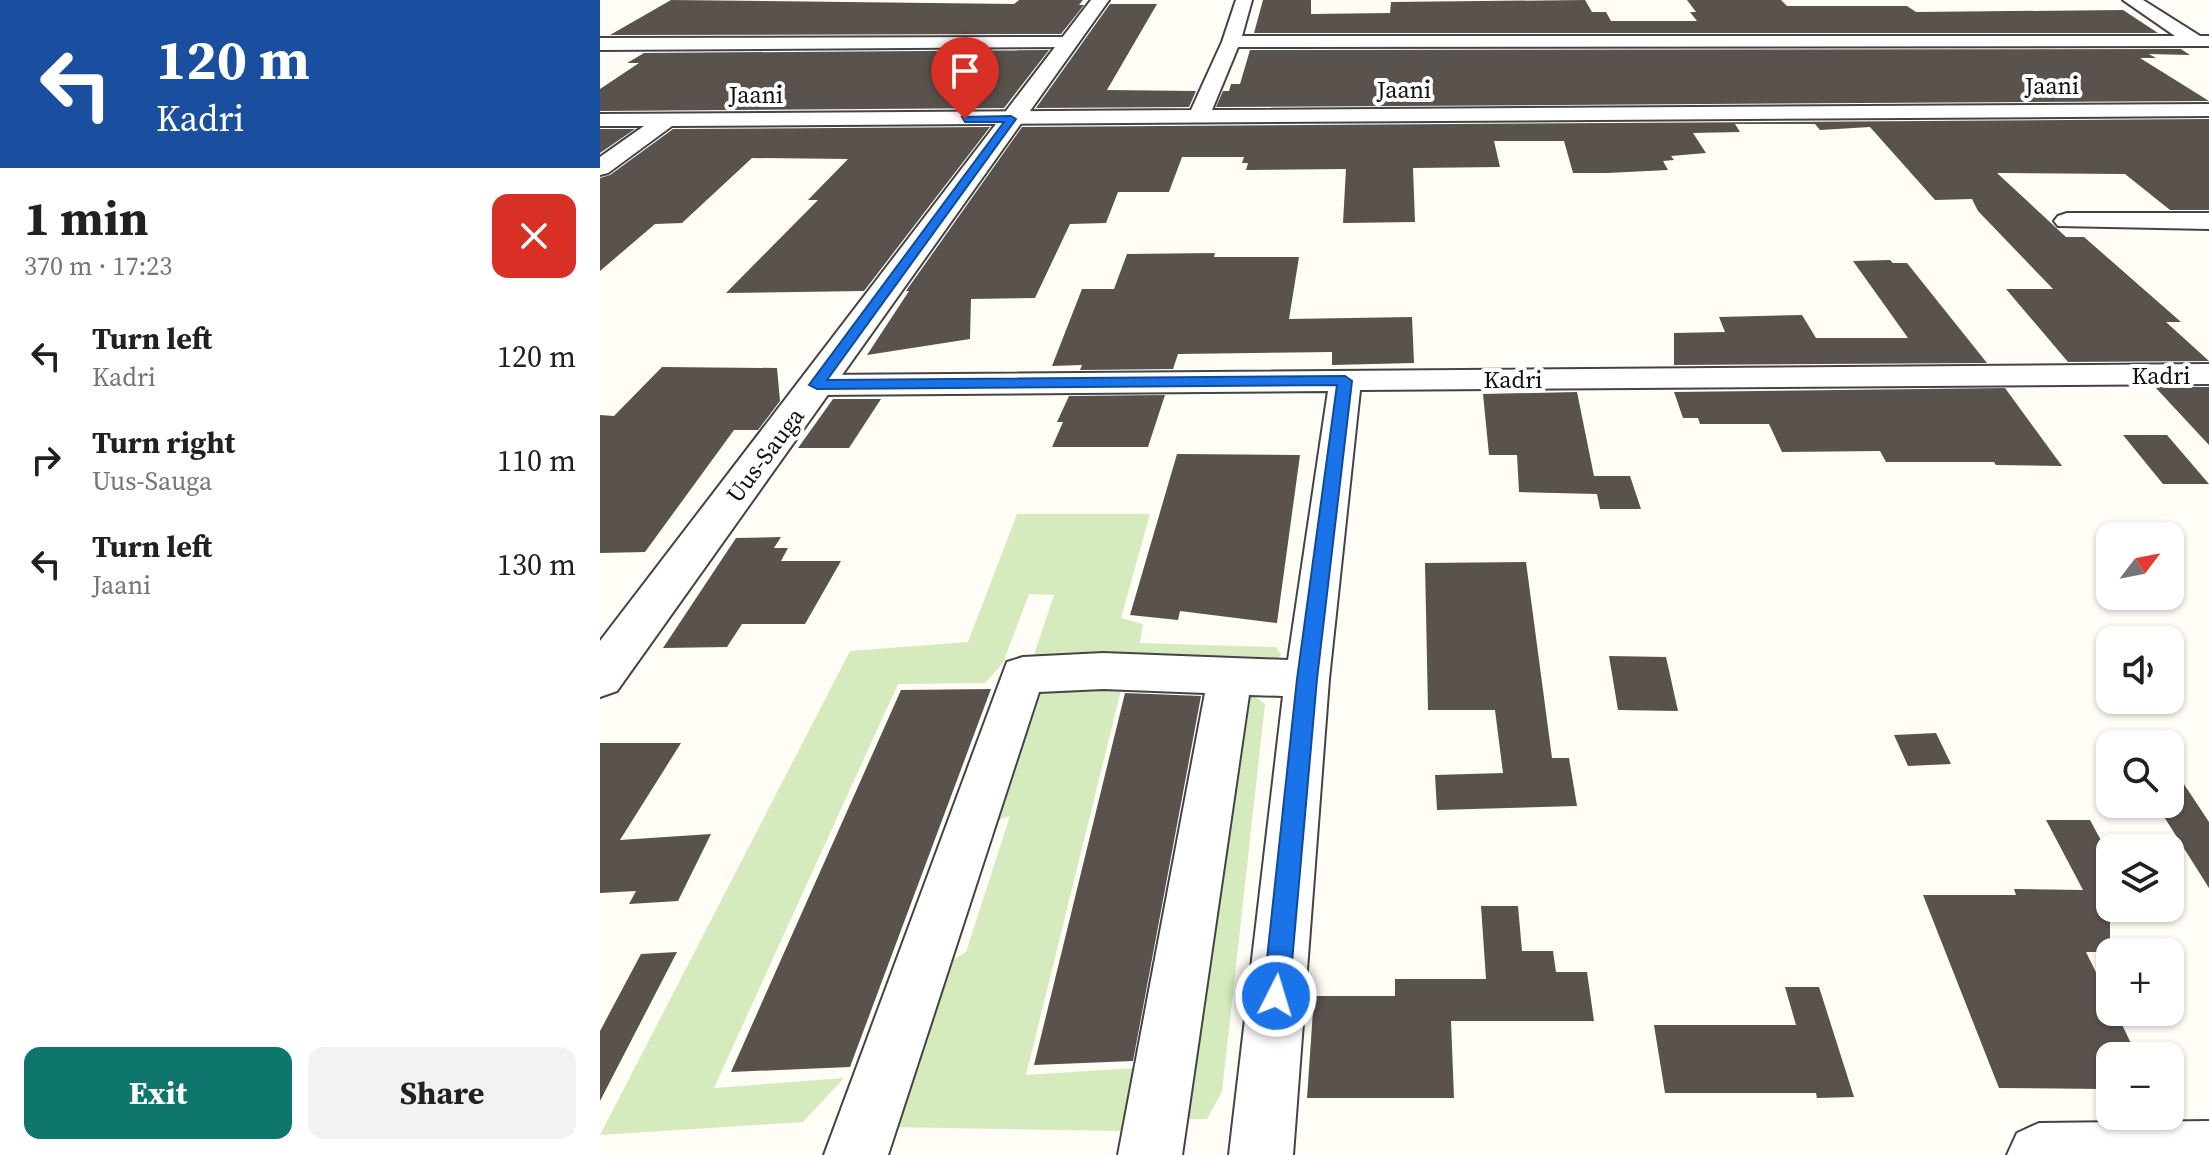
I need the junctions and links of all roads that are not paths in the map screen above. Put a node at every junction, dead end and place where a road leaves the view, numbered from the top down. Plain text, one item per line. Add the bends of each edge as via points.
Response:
1 (1100, 0) edge
2 (1244, 0) edge
3 (2131, 0) edge
4 (1231, 42) junction
5 (1068, 43) junction
6 (600, 44) edge
7 (2204, 44) edge
8 (2209, 110) edge
9 (1199, 116) junction
10 (1011, 119) junction
11 (600, 120) edge
12 (665, 121) junction
13 (600, 168) edge
14 (2067, 221) dead end
15 (2209, 221) edge
16 (2209, 374) edge
17 (1345, 381) junction
18 (817, 385) junction
19 (1230, 676) junction
20 (600, 677) edge
21 (1307, 679) junction
22 (2209, 1153) edge
23 (856, 1155) edge
24 (1150, 1155) edge
25 (1261, 1155) edge
26 (2039, 1155) edge

1 - 5 street, Uus-Sauga
2 - 4 street
3 - 7 street
4 - 7 street
4 - 9 street
5 - 6 street
5 - 10 street, Uus-Sauga
8 - 9 street, Jaani
9 - 10 street, Jaani
10 - 12 street, Jaani
10 - 18 street, Uus-Sauga
11 - 12 street, Jaani
12 - 13 street
14 - 15 street
16 - 17 street, Kadri
17 - 18 street, Kadri
17 - 21 street
18 - 20 street, Uus-Sauga
19 - 21 street
19 - 23 street via 1103,671 1023,675
19 - 24 street
21 - 25 street
22 - 26 street

